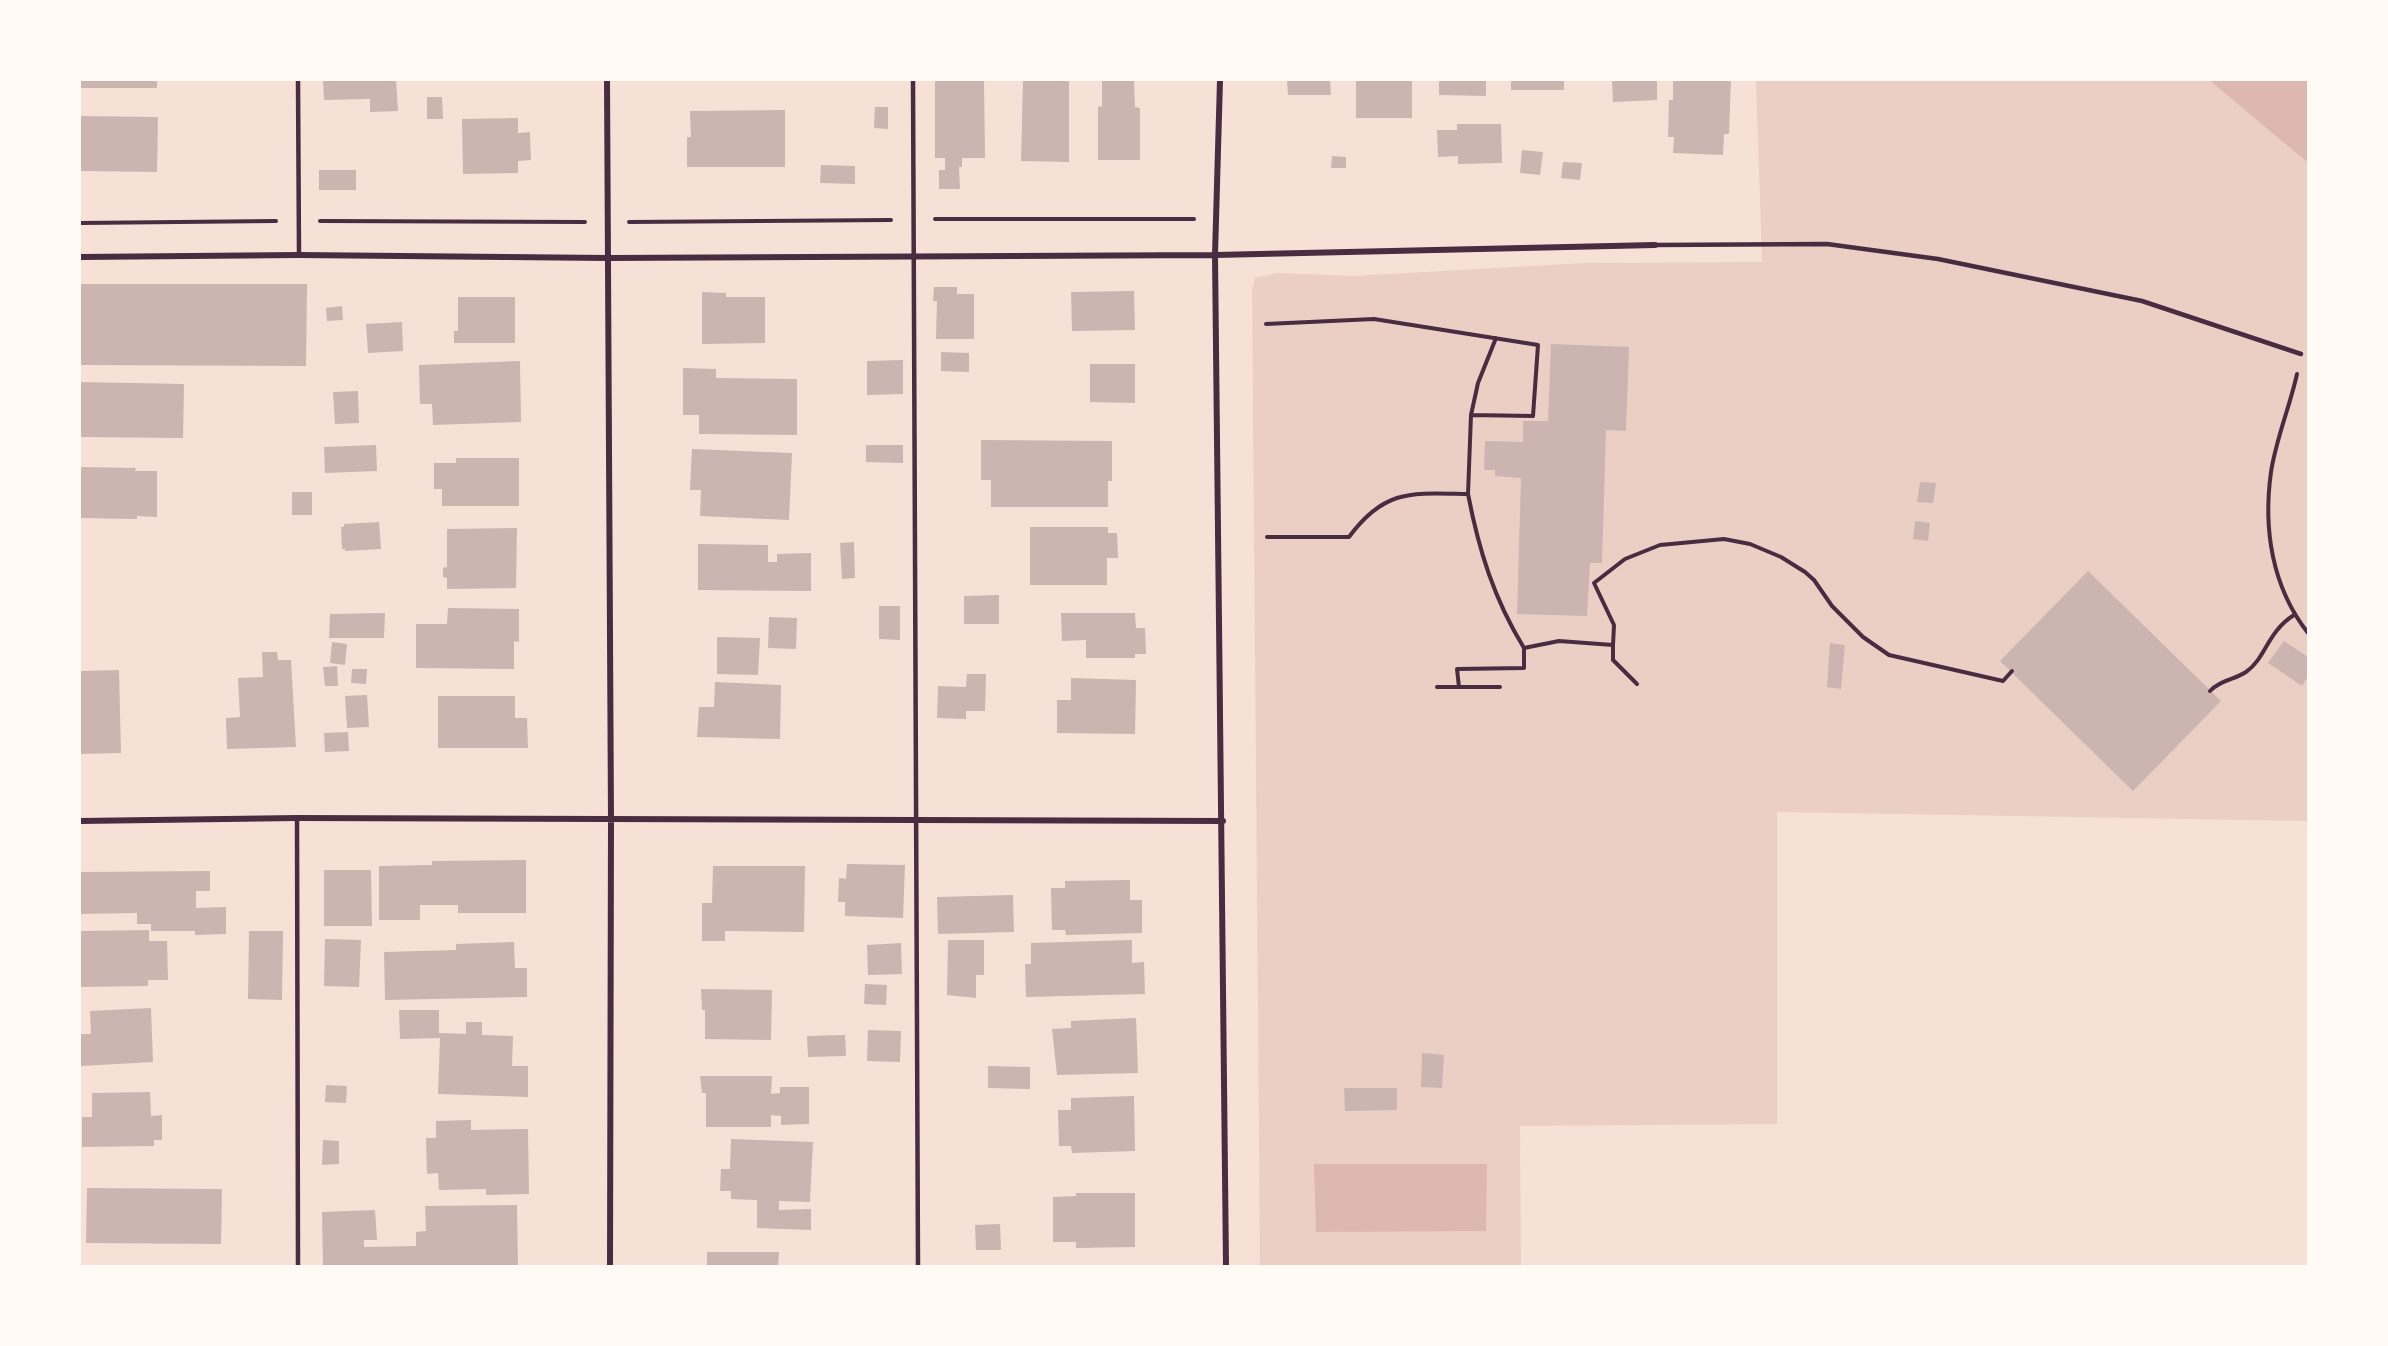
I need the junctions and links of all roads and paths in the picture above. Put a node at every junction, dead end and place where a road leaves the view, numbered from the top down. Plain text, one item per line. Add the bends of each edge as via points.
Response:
1 (298, 80) edge
2 (607, 80) edge
3 (913, 80) edge
4 (1220, 80) edge
5 (1216, 218) junction
6 (913, 219) junction
7 (299, 221) junction
8 (608, 222) junction
9 (80, 223) edge
10 (1655, 245) joint
11 (299, 255) junction
12 (913, 255) junction
13 (1215, 255) junction
14 (80, 257) edge
15 (608, 258) junction
16 (1266, 324) dead end
17 (1496, 338) junction
18 (2301, 354) joint
19 (1471, 415) junction
20 (1468, 494) junction
21 (1267, 537) dead end
22 (2295, 615) junction
23 (2308, 633) edge
24 (1613, 645) junction
25 (1524, 648) junction
26 (2012, 671) dead end
27 (1637, 684) dead end
28 (1437, 687) dead end
29 (1459, 687) junction
30 (1500, 687) dead end
31 (2210, 691) dead end
32 (297, 818) junction
33 (611, 819) junction
34 (916, 819) junction
35 (80, 821) edge
36 (1223, 822) junction
37 (298, 1266) edge
38 (610, 1266) edge
39 (918, 1266) edge
40 (1226, 1266) edge

1 - 7 lane
2 - 8 street
3 - 6 lane
4 - 5 street
5 - 6 path
5 - 13 street
6 - 8 path
6 - 12 lane
7 - 8 path
7 - 9 path
7 - 11 lane
8 - 15 street
10 - 13 street
10 - 18 lane via 1827,244 1938,259 2142,301
11 - 14 street
11 - 15 street
12 - 13 street
12 - 15 street
12 - 34 lane
13 - 36 street
15 - 33 street
16 - 17 path via 1374,319
17 - 19 path via 1478,383
17 - 19 path via 1538,345 1533,416
18 - 22 path via 2271,471 2268,534 2279,583
19 - 20 path
20 - 21 path via 1397,497 1378,505 1349,537
20 - 25 path via 1486,568 1505,617
22 - 23 path
22 - 31 path via 2277,628 2253,666 2217,683
24 - 25 path via 1558,640
24 - 26 path via 1614,625 1594,583 1625,559 1660,545 1724,539 1750,544 1805,572 1863,637 1889,655 2003,681
24 - 27 path via 1612,660
25 - 29 path via 1524,669 1457,669
28 - 29 path
29 - 30 path
32 - 33 street
32 - 35 street
32 - 37 lane
33 - 34 street
33 - 38 street
34 - 36 street
34 - 39 lane
36 - 40 street

